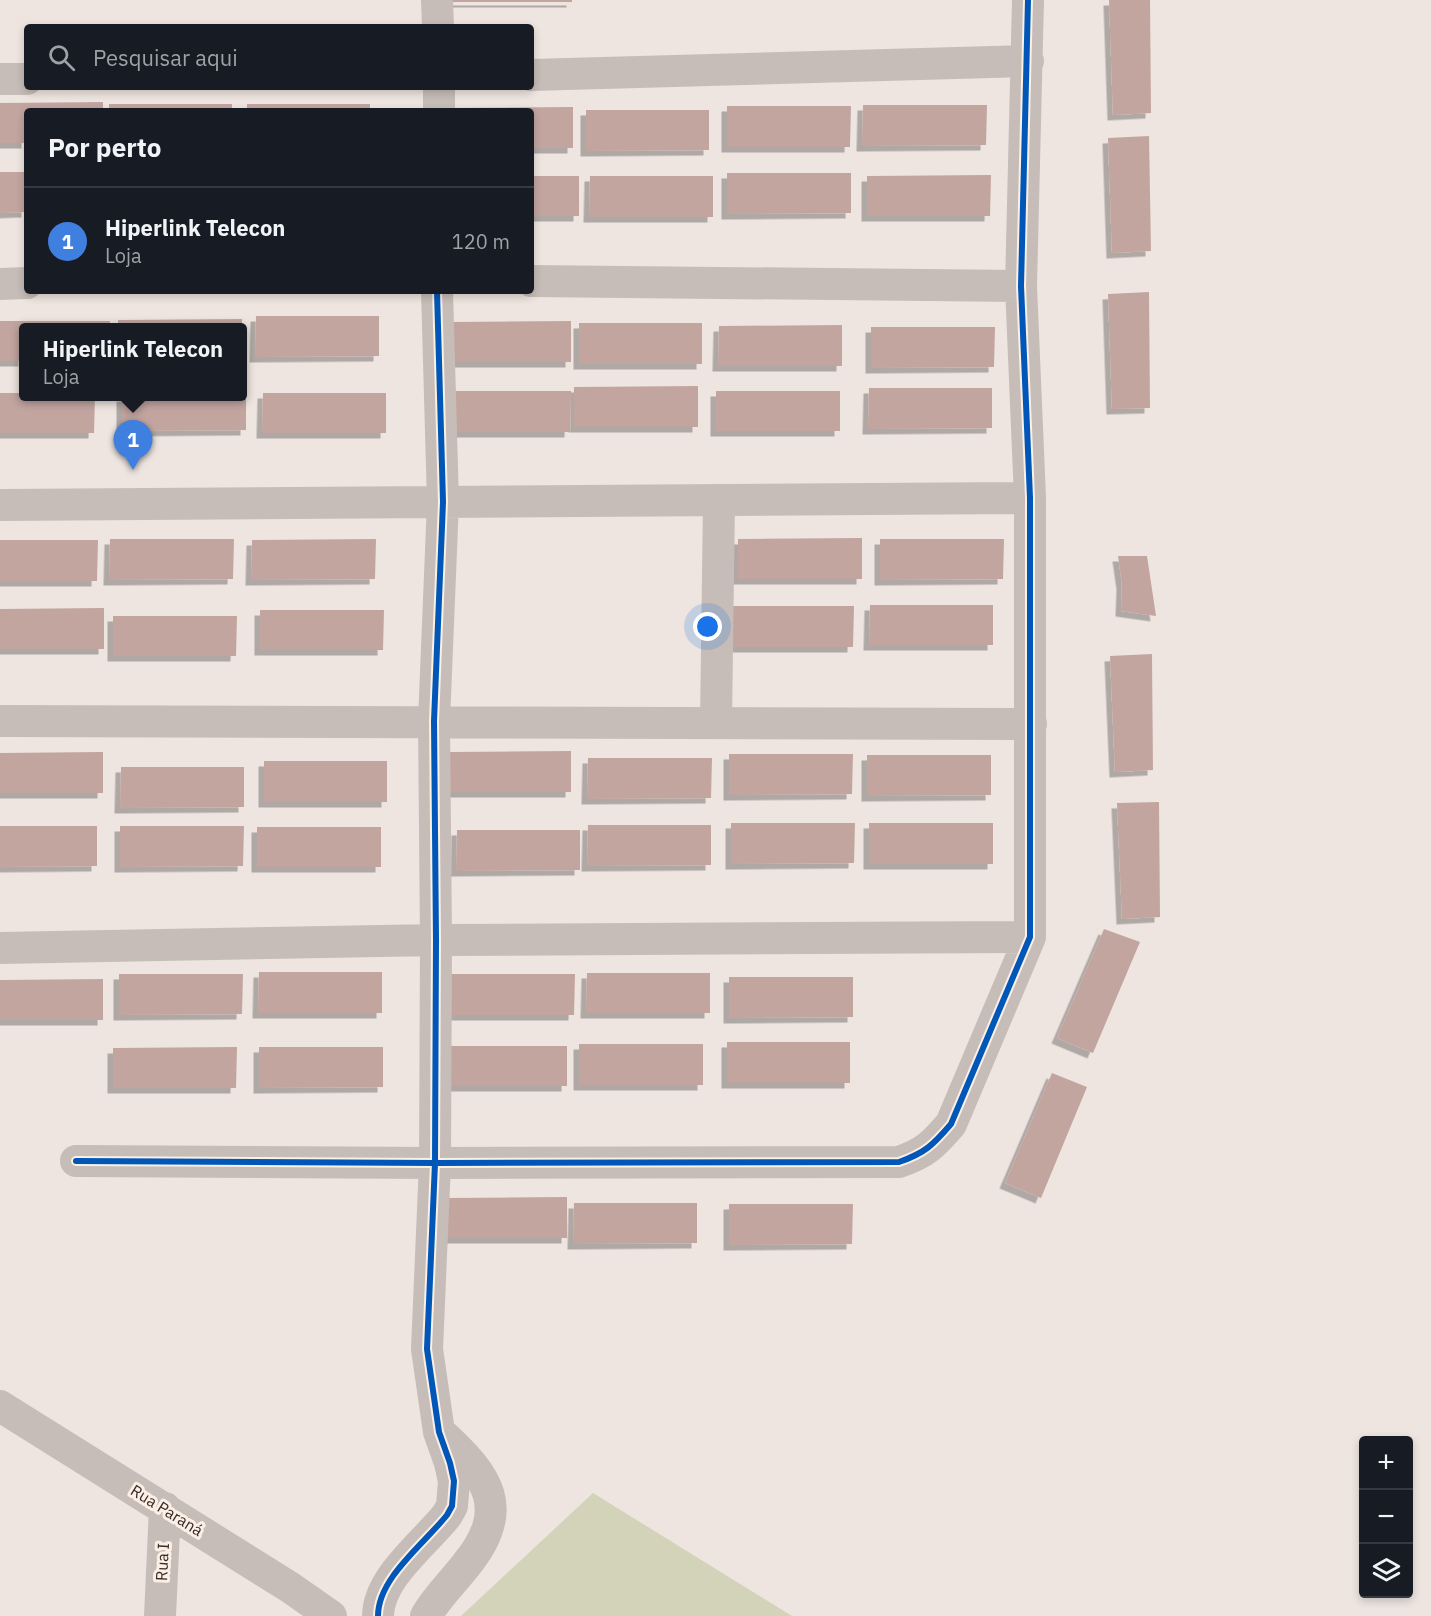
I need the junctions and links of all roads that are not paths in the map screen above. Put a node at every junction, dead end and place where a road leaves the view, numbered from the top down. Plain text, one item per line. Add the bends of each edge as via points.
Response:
1 (437, 0) edge
2 (1028, 0) edge
3 (438, 24) edge
4 (1028, 61) junction
5 (534, 75) edge
6 (0, 79) edge
7 (24, 79) edge
8 (439, 90) edge
9 (439, 108) edge
10 (534, 281) edge
11 (24, 283) edge
12 (0, 284) edge
13 (1022, 286) junction
14 (437, 294) edge
15 (1030, 498) junction
16 (719, 500) junction
17 (443, 502) junction
18 (0, 505) edge
19 (0, 721) edge
20 (434, 721) junction
21 (716, 723) junction
22 (1031, 724) junction
23 (1030, 937) junction
24 (436, 940) junction
25 (0, 948) edge
26 (76, 1161) dead end
27 (435, 1163) junction
28 (0, 1406) edge
29 (439, 1432) junction
30 (165, 1508) junction
31 (160, 1616) edge
32 (331, 1616) edge
33 (378, 1616) edge
34 (426, 1616) edge

1 - 3 street
2 - 4 street
4 - 5 street
4 - 13 street
6 - 7 street
8 - 9 street
10 - 13 street
11 - 12 street
13 - 15 street
14 - 17 street
15 - 16 street
15 - 22 street
16 - 17 street
16 - 21 street
17 - 18 street
17 - 20 street
19 - 20 street
20 - 21 street
20 - 24 street
21 - 22 street
22 - 23 street
23 - 24 street
23 - 27 street via 951,1124 920,1155 899,1162
24 - 25 street
24 - 27 street
26 - 27 street
27 - 29 street via 427,1349
28 - 30 street, Rua Paraná
29 - 33 street via 454,1481 452,1506 386,1586
29 - 34 street via 468,1458 481,1476 492,1517 486,1535 468,1563
30 - 31 street, Rua I
30 - 32 street, Rua Paraná

